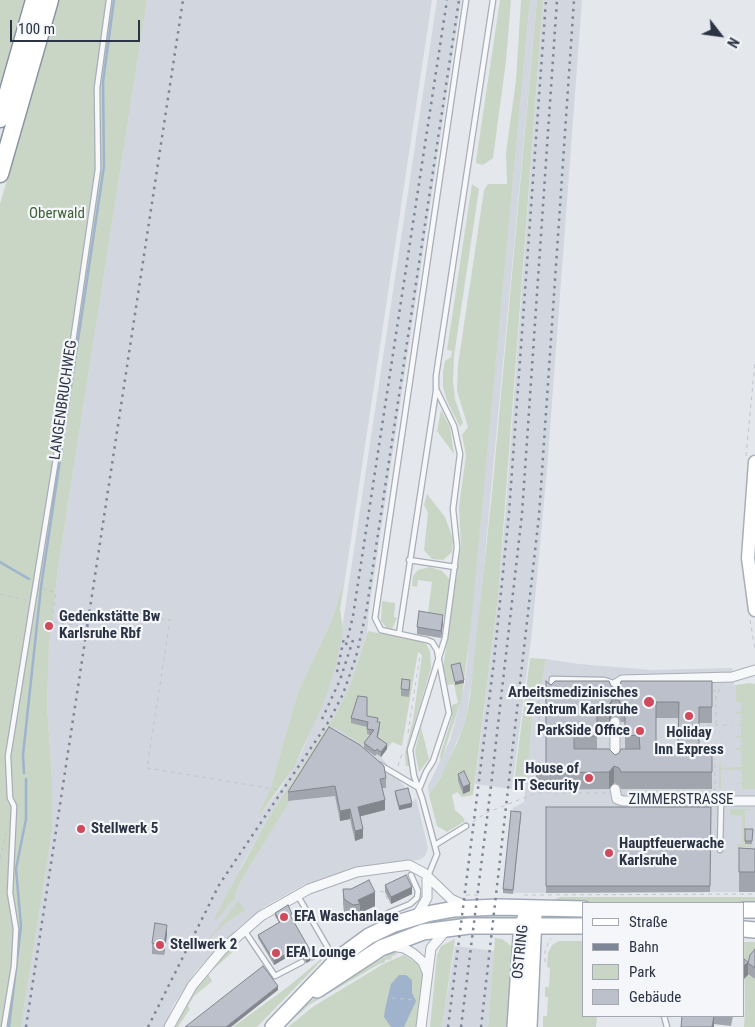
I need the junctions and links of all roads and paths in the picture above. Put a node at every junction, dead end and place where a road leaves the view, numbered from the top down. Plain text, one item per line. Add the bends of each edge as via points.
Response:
1 (34, 0) edge
2 (50, 0) edge
3 (109, 0) edge
4 (466, 0) edge
5 (493, 0) edge
6 (0, 119) edge
7 (0, 174) edge
8 (436, 389) junction
9 (755, 462) edge
10 (752, 538) edge
11 (410, 560) junction
12 (455, 567) junction
13 (46, 588) dead end
14 (0, 594) edge
15 (32, 601) junction
16 (755, 610) edge
17 (152, 617) dead end
18 (53, 622) junction
19 (51, 627) dead end
20 (755, 628) edge
21 (752, 629) dead end
22 (114, 631) dead end
23 (399, 634) junction
24 (420, 655) dead end
25 (438, 659) junction
26 (755, 670) edge
27 (721, 678) junction
28 (616, 684) junction
29 (710, 691) edge
30 (719, 691) junction
31 (551, 697) joint
32 (616, 698) edge
33 (616, 722) dead end
34 (716, 725) junction
35 (732, 725) dead end
36 (546, 736) edge
37 (406, 738) dead end
38 (404, 747) dead end
39 (705, 750) edge
40 (715, 758) dead end
41 (379, 764) edge
42 (616, 765) edge
43 (396, 773) junction
44 (420, 788) junction
45 (280, 790) dead end
46 (539, 790) dead end
47 (615, 791) joint
48 (540, 793) junction
49 (718, 800) junction
50 (755, 801) edge
51 (466, 826) joint
52 (435, 845) junction
53 (720, 850) dead end
54 (411, 875) dead end
55 (428, 876) junction
56 (391, 889) edge
57 (380, 891) dead end
58 (384, 892) junction
59 (297, 894) junction
60 (755, 894) edge
61 (390, 902) edge
62 (551, 902) junction
63 (471, 908) junction
64 (531, 908) junction
65 (582, 909) edge
66 (388, 913) dead end
67 (415, 917) junction
68 (529, 925) junction
69 (552, 926) junction
70 (582, 926) edge
71 (448, 928) junction
72 (244, 930) junction
73 (387, 945) junction
74 (409, 950) junction
75 (312, 957) edge
76 (300, 963) dead end
77 (374, 967) dead end
78 (544, 969) dead end
79 (428, 979) junction
80 (392, 998) dead end
81 (426, 1002) junction
82 (291, 1008) junction
83 (4, 1027) edge
84 (169, 1027) edge
85 (273, 1027) edge
86 (421, 1027) edge
87 (514, 1027) edge
88 (529, 1027) edge

1 - 6 highway
2 - 7 highway
3 - 15 lane, LANGENBRUCHWEG via 97,88 98,169
4 - 23 lane via 375,610 376,625 381,630
5 - 8 lane
8 - 11 lane
8 - 12 lane via 460,447 453,509 458,539
9 - 10 main road
10 - 16 main road via 748,558
11 - 12 lane
11 - 23 lane
12 - 25 lane via 445,638
13 - 18 path via 56,593
14 - 15 path
15 - 83 lane, LANGENBRUCHWEG via 8,756 10,798 14,806 10,893 16,929 14,966
17 - 45 path via 170,620 147,768
18 - 19 path
18 - 22 path
20 - 21 path
23 - 25 lane via 432,642
24 - 37 path via 413,712
25 - 44 lane via 410,750 414,776
25 - 44 lane via 449,713
26 - 27 street
27 - 28 street via 637,678
27 - 30 path
28 - 31 lane via 604,680 552,679
28 - 32 street
29 - 30 path
30 - 34 path via 716,696
31 - 36 path via 539,698 539,736
33 - 42 street
34 - 35 path
34 - 39 path via 706,725
38 - 43 path
40 - 49 path
41 - 43 lane
43 - 44 lane
44 - 52 lane
46 - 48 path
47 - 48 path
47 - 49 street, ZIMMERSTRASSE via 617,799 624,801
48 - 51 path via 486,813
49 - 50 street, ZIMMERSTRASSE
49 - 53 lane
51 - 52 lane
52 - 55 lane via 436,858
54 - 66 lane via 418,891 416,898
55 - 59 street via 416,867 389,866 342,876
55 - 63 street via 451,899
55 - 67 street via 427,898
56 - 58 path
57 - 58 path
58 - 61 path
59 - 72 street
59 - 75 lane via 328,948
60 - 62 path
62 - 64 main road
62 - 65 main road
63 - 64 main road
63 - 67 main road
64 - 68 main road, OSTRING
67 - 82 main road via 369,936 338,958
68 - 69 main road
68 - 71 main road
68 - 87 main road, OSTRING
68 - 88 main road, OSTRING
69 - 70 main road
69 - 78 path
71 - 73 main road via 414,934
71 - 79 street via 431,948
72 - 76 lane via 275,976
72 - 84 street via 201,974
73 - 74 street
73 - 82 main road
74 - 77 path
74 - 79 street via 423,962
79 - 81 street
80 - 81 path
81 - 86 street
82 - 85 main road

